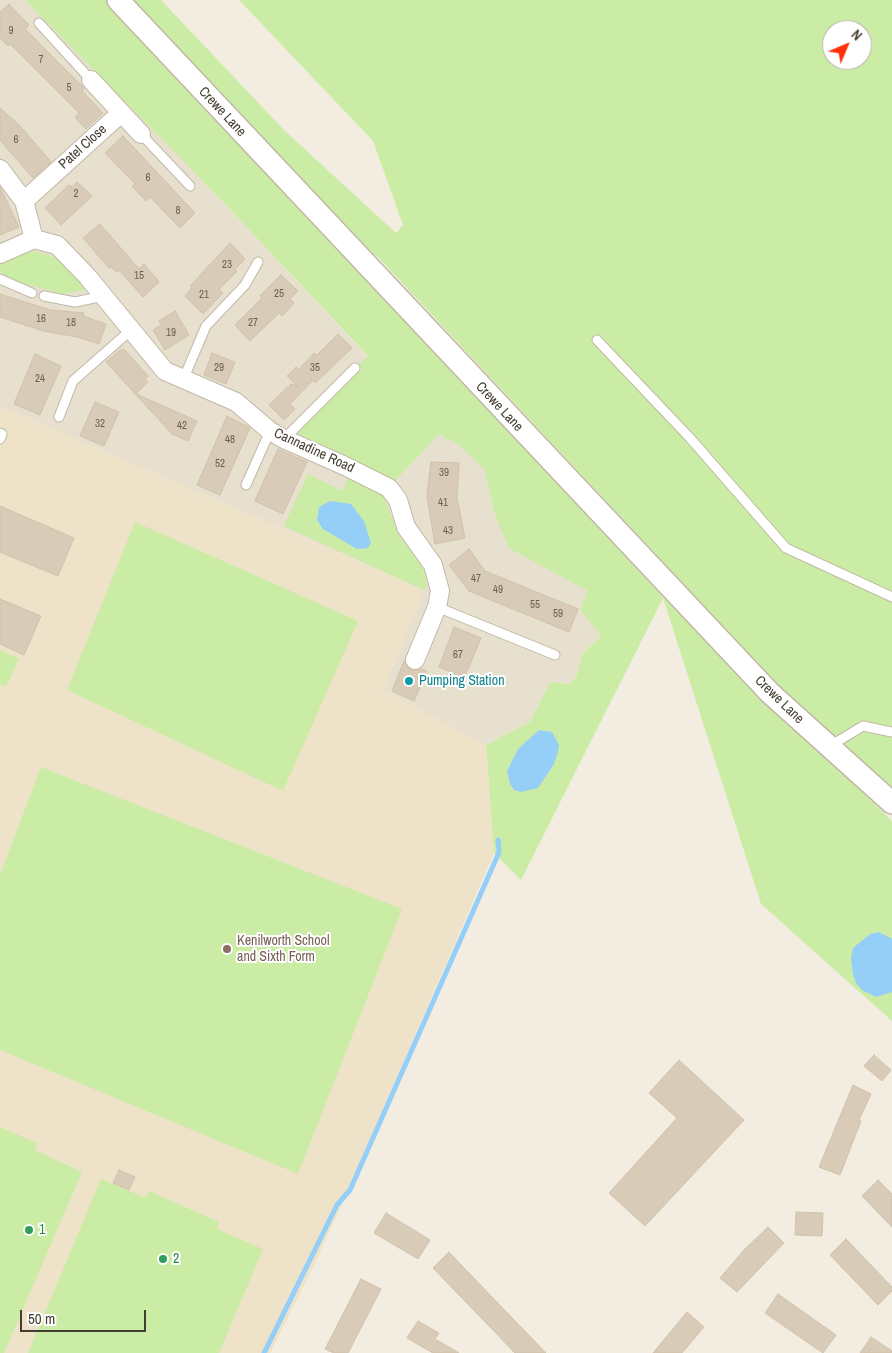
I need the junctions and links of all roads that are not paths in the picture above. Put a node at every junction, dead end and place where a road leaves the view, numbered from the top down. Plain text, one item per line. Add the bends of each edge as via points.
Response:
1 (118, 0) edge
2 (39, 23) dead end
3 (91, 80) joint
4 (121, 113) junction
5 (141, 134) joint
6 (0, 169) edge
7 (190, 186) dead end
8 (24, 201) junction
9 (34, 239) junction
10 (0, 254) edge
11 (258, 262) dead end
12 (0, 279) edge
13 (32, 292) dead end
14 (44, 296) dead end
15 (104, 296) junction
16 (131, 330) junction
17 (597, 340) dead end
18 (355, 368) dead end
19 (183, 380) junction
20 (59, 417) dead end
21 (0, 433) edge
22 (277, 435) junction
23 (0, 439) edge
24 (246, 485) dead end
25 (892, 597) edge
26 (437, 607) junction
27 (554, 655) dead end
28 (415, 660) dead end
29 (890, 731) edge
30 (892, 743) edge
31 (827, 747) junction
32 (892, 803) edge

1 - 31 street, Crewe Lane via 770,693
2 - 3 lane
3 - 4 street
4 - 5 street
4 - 8 street, Patel Close
5 - 7 lane
6 - 8 street
8 - 9 street
9 - 10 street
9 - 15 street, Cannadine Road via 57,245
11 - 19 lane via 245,285 206,326
12 - 13 lane
14 - 15 lane via 75,302
15 - 16 street, Cannadine Road
16 - 19 street, Cannadine Road via 165,371
16 - 20 lane via 73,381
17 - 25 lane via 690,438 786,548
18 - 22 lane
19 - 22 street, Cannadine Road via 236,402
21 - 23 lane
22 - 24 lane
22 - 26 street, Cannadine Road via 380,483 394,494 406,527 433,565 440,591
26 - 27 lane
26 - 28 street, Cannadine Road
29 - 30 lane
29 - 31 lane via 863,726
31 - 32 street, Crewe Lane

